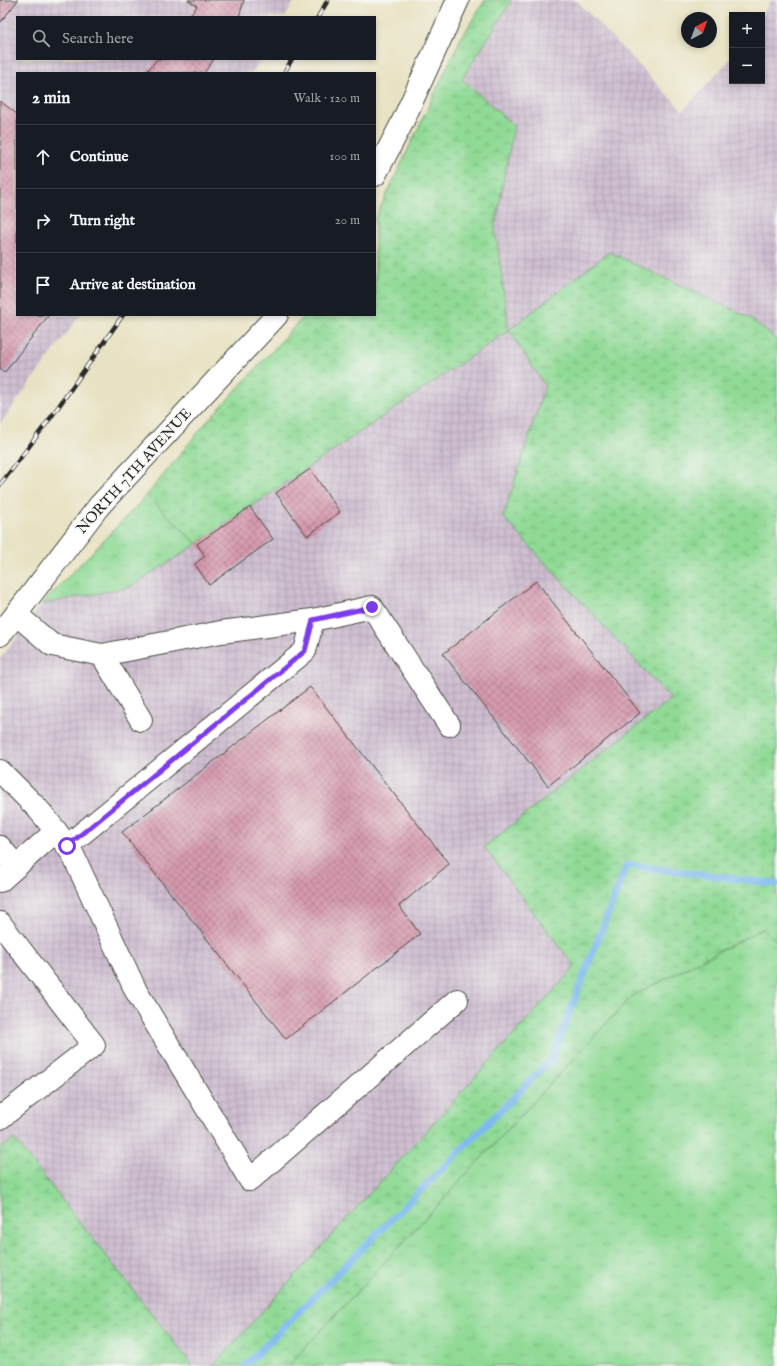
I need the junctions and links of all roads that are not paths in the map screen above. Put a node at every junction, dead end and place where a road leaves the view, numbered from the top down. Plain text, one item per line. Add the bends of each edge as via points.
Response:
1 (458, 0) edge
2 (376, 173) edge
3 (276, 316) edge
4 (16, 614) junction
5 (313, 620) junction
6 (0, 635) edge
7 (102, 655) junction
8 (141, 720) dead end
9 (449, 725) dead end
10 (0, 771) edge
11 (62, 839) junction
12 (0, 847) edge
13 (16, 866) junction
14 (0, 881) edge
15 (0, 923) edge
16 (457, 1000) dead end
17 (0, 1118) edge

1 - 2 street via 401,125
3 - 4 street, NORTH 7TH AVENUE via 99,506
4 - 6 street, NORTH 7TH AVENUE
4 - 7 street via 52,645
5 - 7 street via 221,632
5 - 9 street via 372,607
5 - 11 street via 305,651
7 - 8 street
10 - 11 street via 38,809
11 - 13 street
11 - 16 street via 72,852 136,991 250,1180
12 - 13 street
13 - 14 street
15 - 17 street via 94,1045

